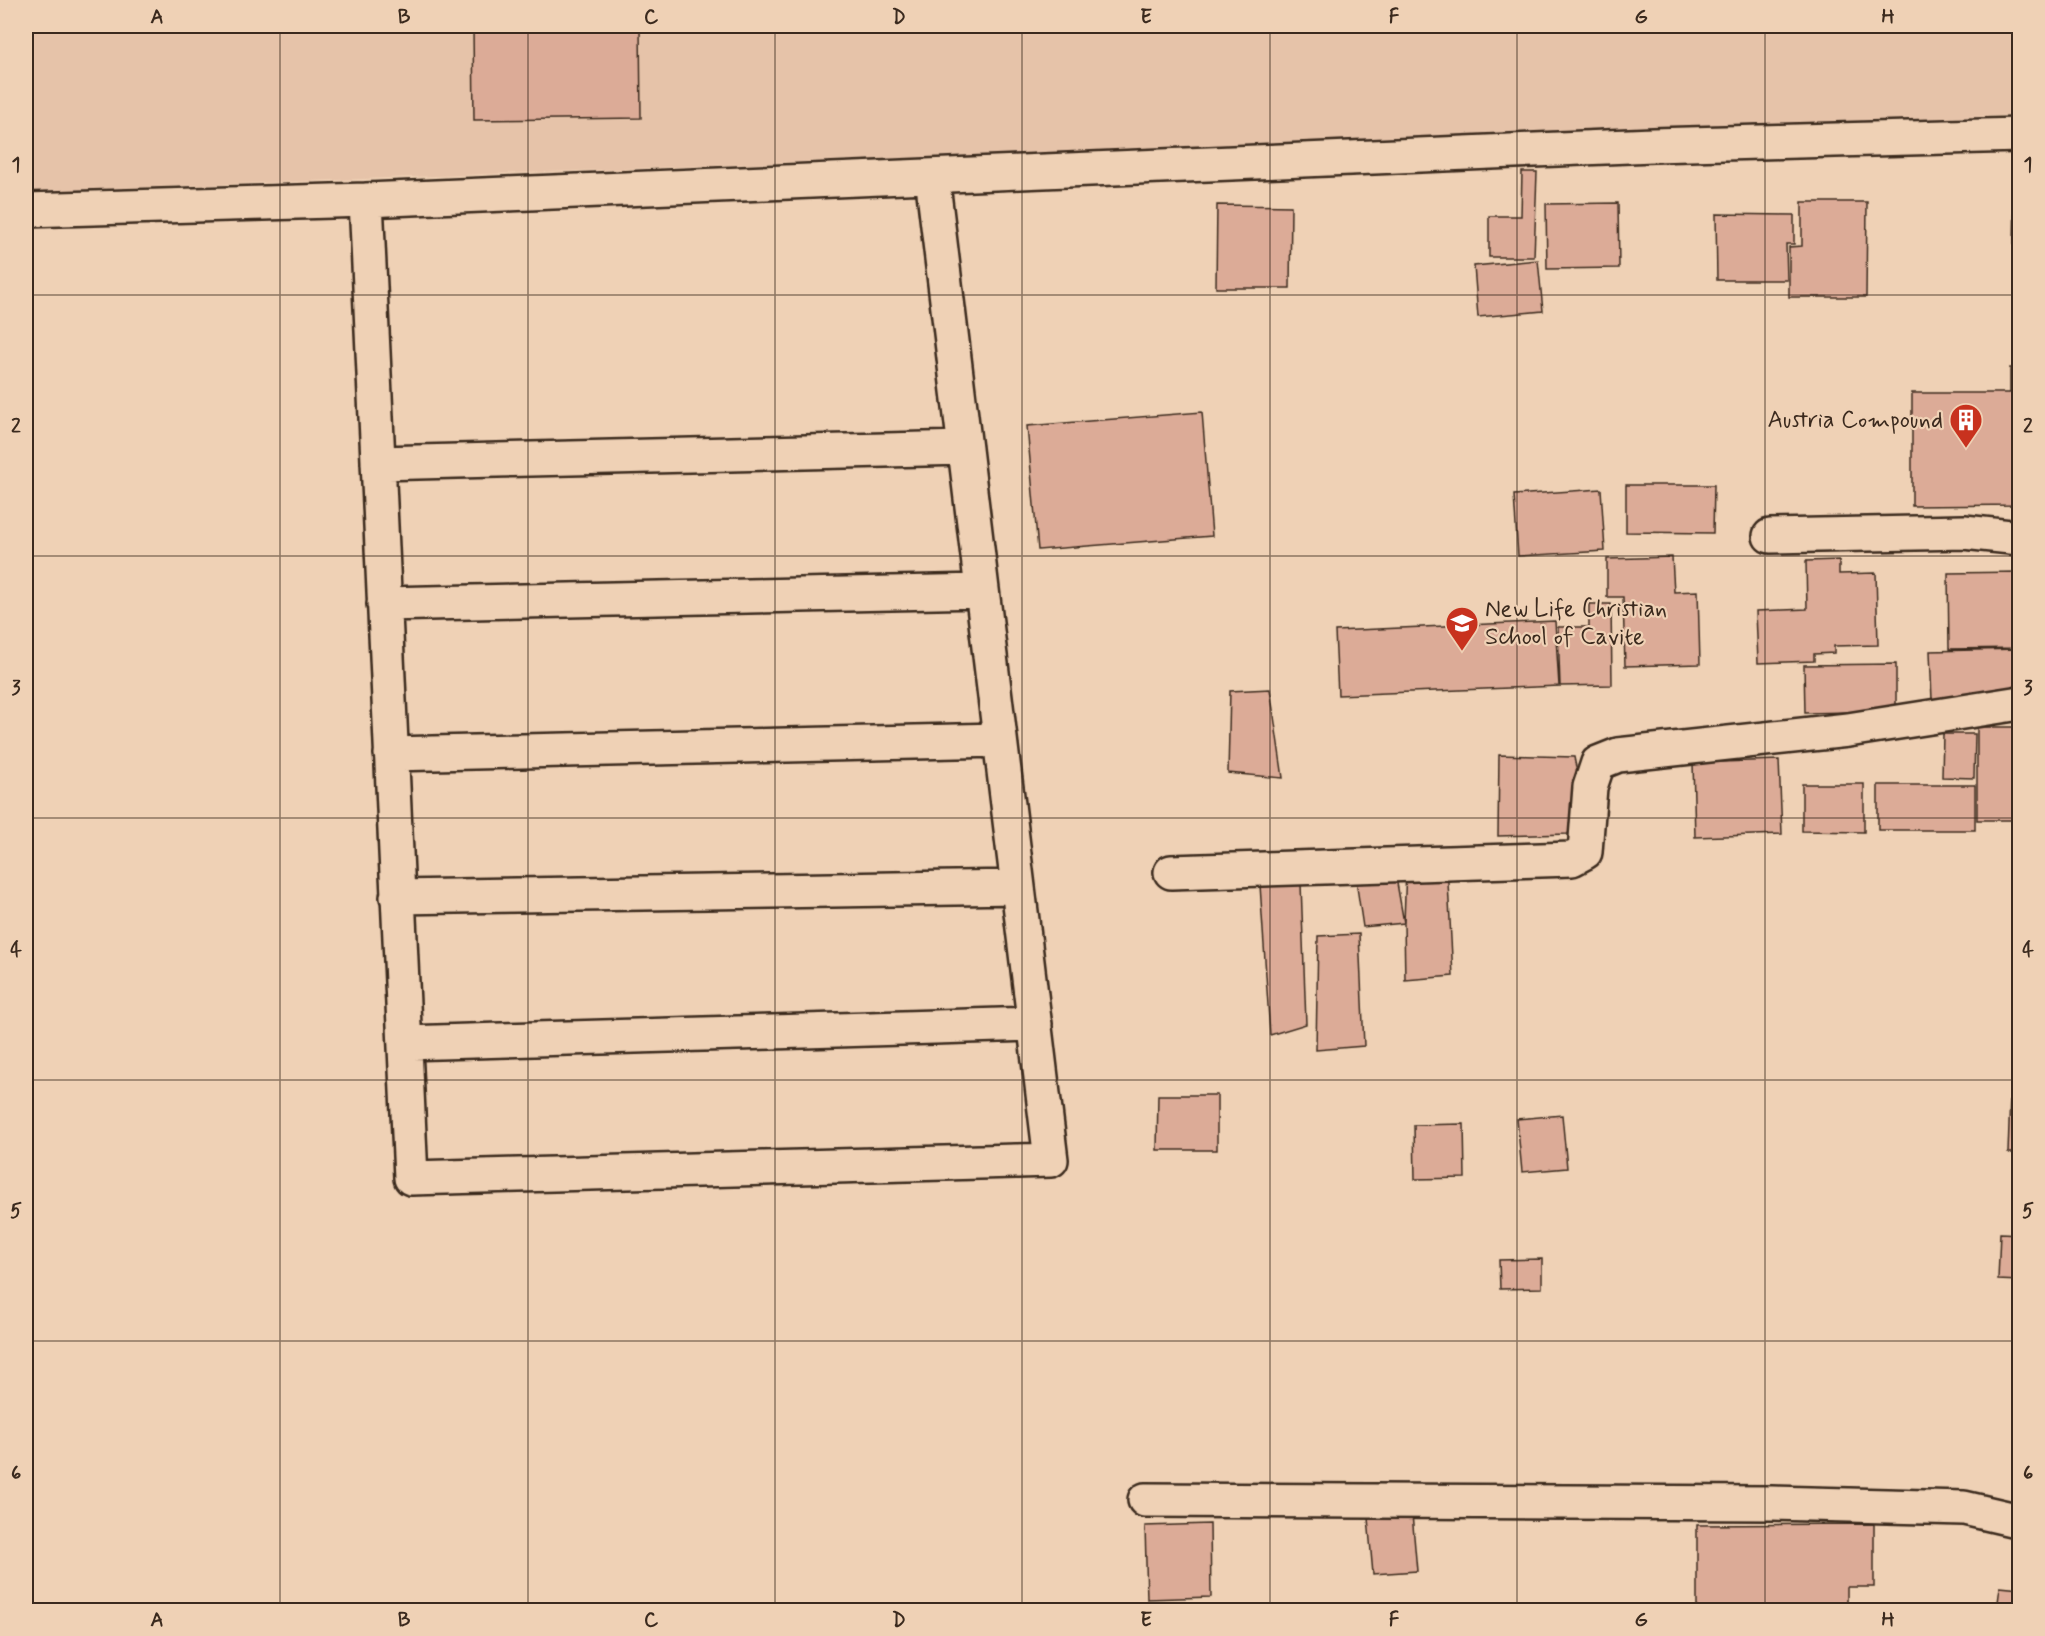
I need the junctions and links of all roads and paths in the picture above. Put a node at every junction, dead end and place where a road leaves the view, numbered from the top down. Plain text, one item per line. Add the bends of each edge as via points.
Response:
1 (2019, 135) edge
2 (932, 176) junction
3 (366, 200) junction
4 (26, 210) edge
5 (965, 448) junction
6 (378, 464) junction
7 (1770, 536) dead end
8 (2019, 538) edge
9 (982, 591) junction
10 (384, 604) junction
11 (2019, 704) edge
12 (1000, 740) junction
13 (391, 754) junction
14 (1171, 872) dead end
15 (1017, 887) junction
16 (398, 897) junction
17 (1035, 1024) junction
18 (405, 1043) junction
19 (1145, 1500) dead end
20 (2019, 1521) edge

1 - 2 street via 1653,145
2 - 3 street
2 - 5 street
3 - 4 street
3 - 6 street
5 - 6 street
5 - 9 street
6 - 10 street
7 - 8 street via 1964,532
9 - 10 street
9 - 12 street
10 - 13 street
11 - 14 street via 1848,730 1618,755 1598,763 1590,787 1585,852 1572,859
12 - 13 street
12 - 15 street
13 - 16 street
15 - 16 street
15 - 17 street
16 - 18 street
17 - 18 street
17 - 18 street via 1051,1160 411,1178
19 - 20 street via 1772,1503 1964,1508

